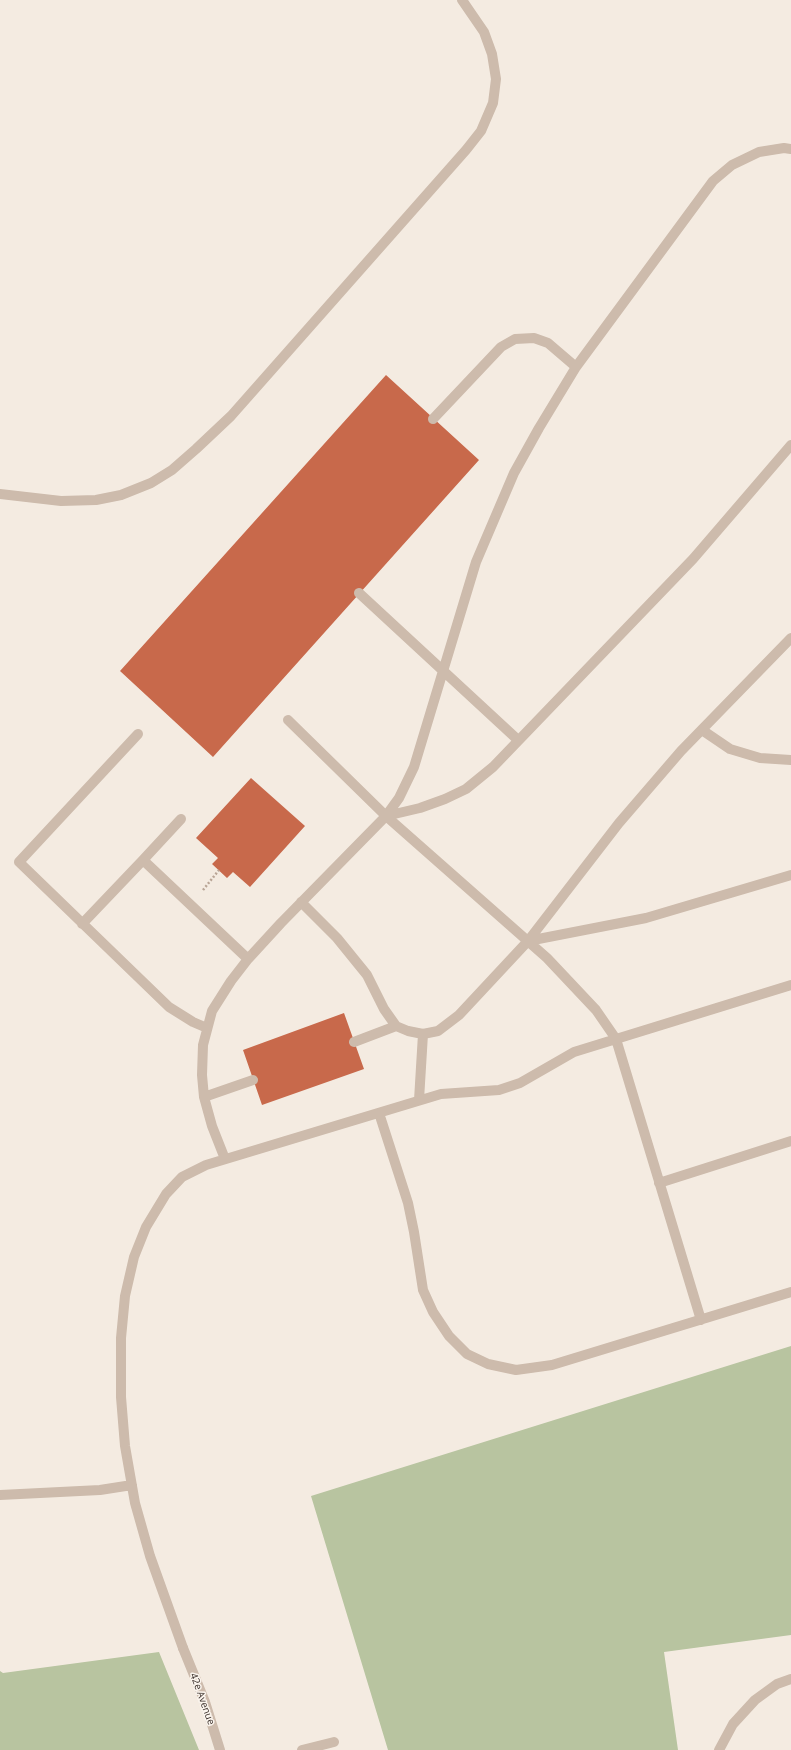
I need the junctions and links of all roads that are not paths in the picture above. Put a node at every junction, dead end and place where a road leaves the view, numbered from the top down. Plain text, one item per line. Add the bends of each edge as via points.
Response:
1 (462, 0) edge
2 (791, 149) edge
3 (576, 367) junction
4 (433, 419) dead end
5 (791, 445) edge
6 (0, 494) edge
7 (359, 593) dead end
8 (791, 638) edge
9 (443, 670) junction
10 (288, 720) dead end
11 (702, 730) junction
12 (138, 734) dead end
13 (518, 740) junction
14 (791, 760) edge
15 (386, 816) junction
16 (181, 819) dead end
17 (143, 860) junction
18 (791, 875) edge
19 (301, 902) junction
20 (82, 924) junction
21 (528, 941) junction
22 (248, 959) junction
23 (791, 985) edge
24 (396, 1026) junction
25 (207, 1028) junction
26 (423, 1034) junction
27 (616, 1039) junction
28 (354, 1042) dead end
29 (253, 1080) dead end
30 (204, 1097) junction
31 (419, 1100) junction
32 (379, 1113) junction
33 (791, 1141) edge
34 (225, 1159) junction
35 (659, 1182) junction
36 (791, 1292) edge
37 (701, 1320) junction
38 (132, 1485) junction
39 (0, 1495) edge
40 (791, 1679) edge
41 (334, 1742) dead end
42 (220, 1750) edge
43 (302, 1750) edge
44 (719, 1750) edge

1 - 6 street via 484,32 492,54 496,79 493,103 481,131 231,416 172,470 121,495 96,500 61,501
2 - 3 street via 759,152 732,165 713,181
3 - 4 street via 548,343 534,338 515,339 501,347
3 - 9 street via 514,473 476,562
5 - 13 street via 693,559
7 - 9 street
8 - 11 street
9 - 13 street
9 - 15 street via 414,767 399,798
10 - 15 street
11 - 14 street via 730,749 760,758
11 - 21 street via 619,823
12 - 20 street via 19,862
13 - 15 street via 466,789 420,808
15 - 19 street
15 - 21 street
16 - 17 street
17 - 20 street
17 - 22 street
18 - 21 street via 646,918
19 - 22 street
19 - 24 street via 363,969
20 - 25 street via 169,1007
21 - 26 street via 459,1015 438,1031
21 - 27 street via 596,1010
22 - 25 street via 230,981 212,1011
23 - 27 street, 42e Avenue
24 - 26 street
24 - 28 street
25 - 30 street via 203,1045
26 - 31 street
27 - 31 street, 42e Avenue via 574,1052 520,1083 499,1090 441,1094
27 - 35 street
29 - 30 street
30 - 34 street
31 - 32 street, 42e Avenue
32 - 34 street, 42e Avenue
32 - 37 street via 408,1203 423,1290 433,1312 449,1336 467,1354 488,1364 516,1370 545,1366
33 - 35 street
34 - 38 street, 42e Avenue via 182,1177 166,1194 146,1227 134,1257 125,1296 121,1338 124,1439
35 - 37 street
36 - 37 street
38 - 39 street via 100,1490
38 - 42 street, 42e Avenue via 150,1556 205,1702
40 - 44 street via 777,1684 755,1700 733,1724
41 - 43 street

